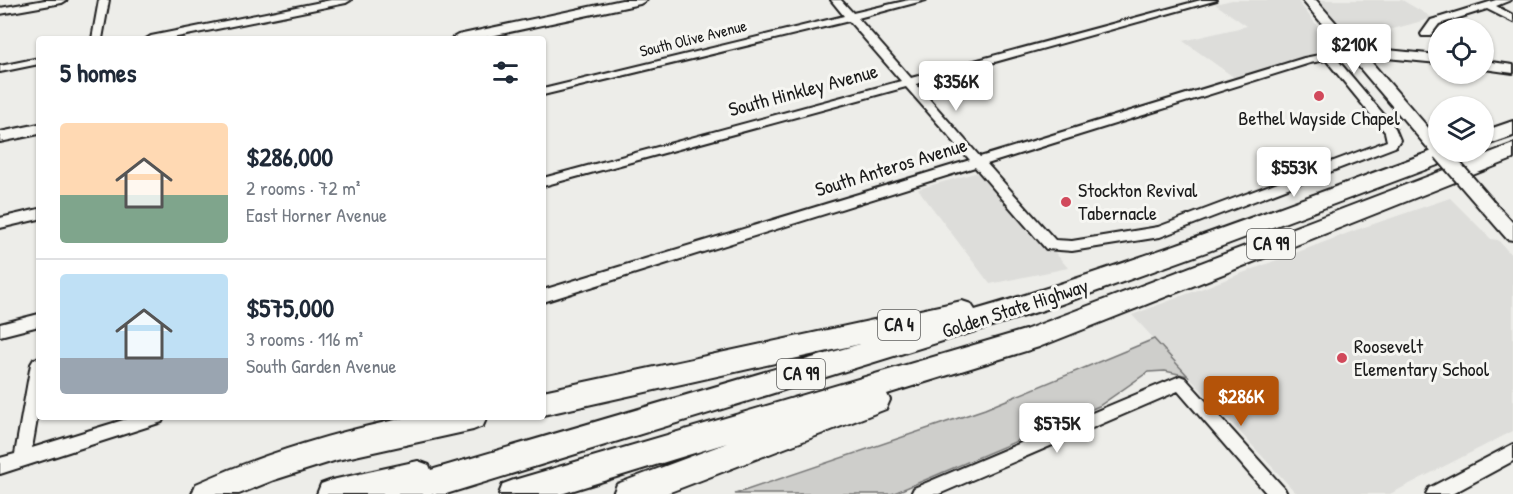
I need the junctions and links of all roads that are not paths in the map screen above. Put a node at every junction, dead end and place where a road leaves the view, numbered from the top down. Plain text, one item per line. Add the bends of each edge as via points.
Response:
1 (62, 0) edge
2 (104, 0) edge
3 (345, 0) edge
4 (640, 0) edge
5 (836, 0) edge
6 (921, 0) edge
7 (1212, 0) edge
8 (1309, 0) edge
9 (1506, 0) edge
10 (1488, 6) junction
11 (0, 11) edge
12 (851, 17) junction
13 (1513, 20) edge
14 (1426, 34) dead end
15 (98, 36) edge
16 (166, 36) edge
17 (472, 36) edge
18 (1355, 51) junction
19 (1328, 55) junction
20 (1428, 58) edge
21 (36, 62) edge
22 (1494, 66) edge
23 (0, 69) edge
24 (1513, 69) edge
25 (910, 82) junction
26 (546, 91) edge
27 (1513, 128) edge
28 (36, 130) edge
29 (1494, 135) edge
30 (1428, 136) edge
31 (0, 137) edge
32 (1513, 151) edge
33 (1428, 161) edge
34 (980, 162) junction
35 (1450, 162) edge
36 (546, 181) edge
37 (36, 215) edge
38 (0, 223) edge
39 (1513, 234) edge
40 (1201, 245) junction
41 (546, 295) edge
42 (36, 321) edge
43 (0, 330) edge
44 (1030, 339) junction
45 (36, 380) edge
46 (546, 402) edge
47 (146, 420) edge
48 (459, 420) edge
49 (1513, 452) edge
50 (21, 459) junction
51 (0, 466) edge
52 (454, 477) junction
53 (207, 494) edge
54 (332, 494) edge
55 (399, 494) edge
56 (514, 494) edge
57 (628, 494) edge
58 (920, 494) edge
59 (1278, 494) edge
60 (1435, 494) edge

1 - 11 street
2 - 15 street
3 - 16 street
4 - 17 main road
5 - 12 street
6 - 12 street, South Olive Avenue
7 - 25 street, South Hinkley Avenue
8 - 18 main road
9 - 10 street
10 - 13 street
10 - 14 street via 1435,22
12 - 25 street
12 - 26 street, South Olive Avenue
18 - 19 street, South Anteros Avenue
18 - 20 main road
18 - 30 main road
19 - 34 street, South Anteros Avenue
19 - 34 street via 1391,131 1391,144 1160,232 1072,246 1052,245
21 - 23 street
22 - 24 main road
25 - 34 street
25 - 36 street, South Hinkley Avenue
27 - 29 highway
28 - 31 main road
32 - 44 highway, Golden State Highway / CA 99
33 - 40 highway, Golden State Highway / CA 99
34 - 41 street, South Anteros Avenue
35 - 39 main road, bridge
37 - 38 street
40 - 46 highway, CA 4 via 952,313
40 - 52 highway, Golden State Highway / CA 99 via 932,335
42 - 43 street
44 - 56 highway, Golden State Highway / CA 99
44 - 57 highway via 959,370
45 - 50 street
47 - 50 street
48 - 53 highway via 306,454
49 - 60 street
50 - 51 street
52 - 54 highway via 438,471
52 - 55 highway, Golden State Highway / CA 99
58 - 59 street via 1180,383

